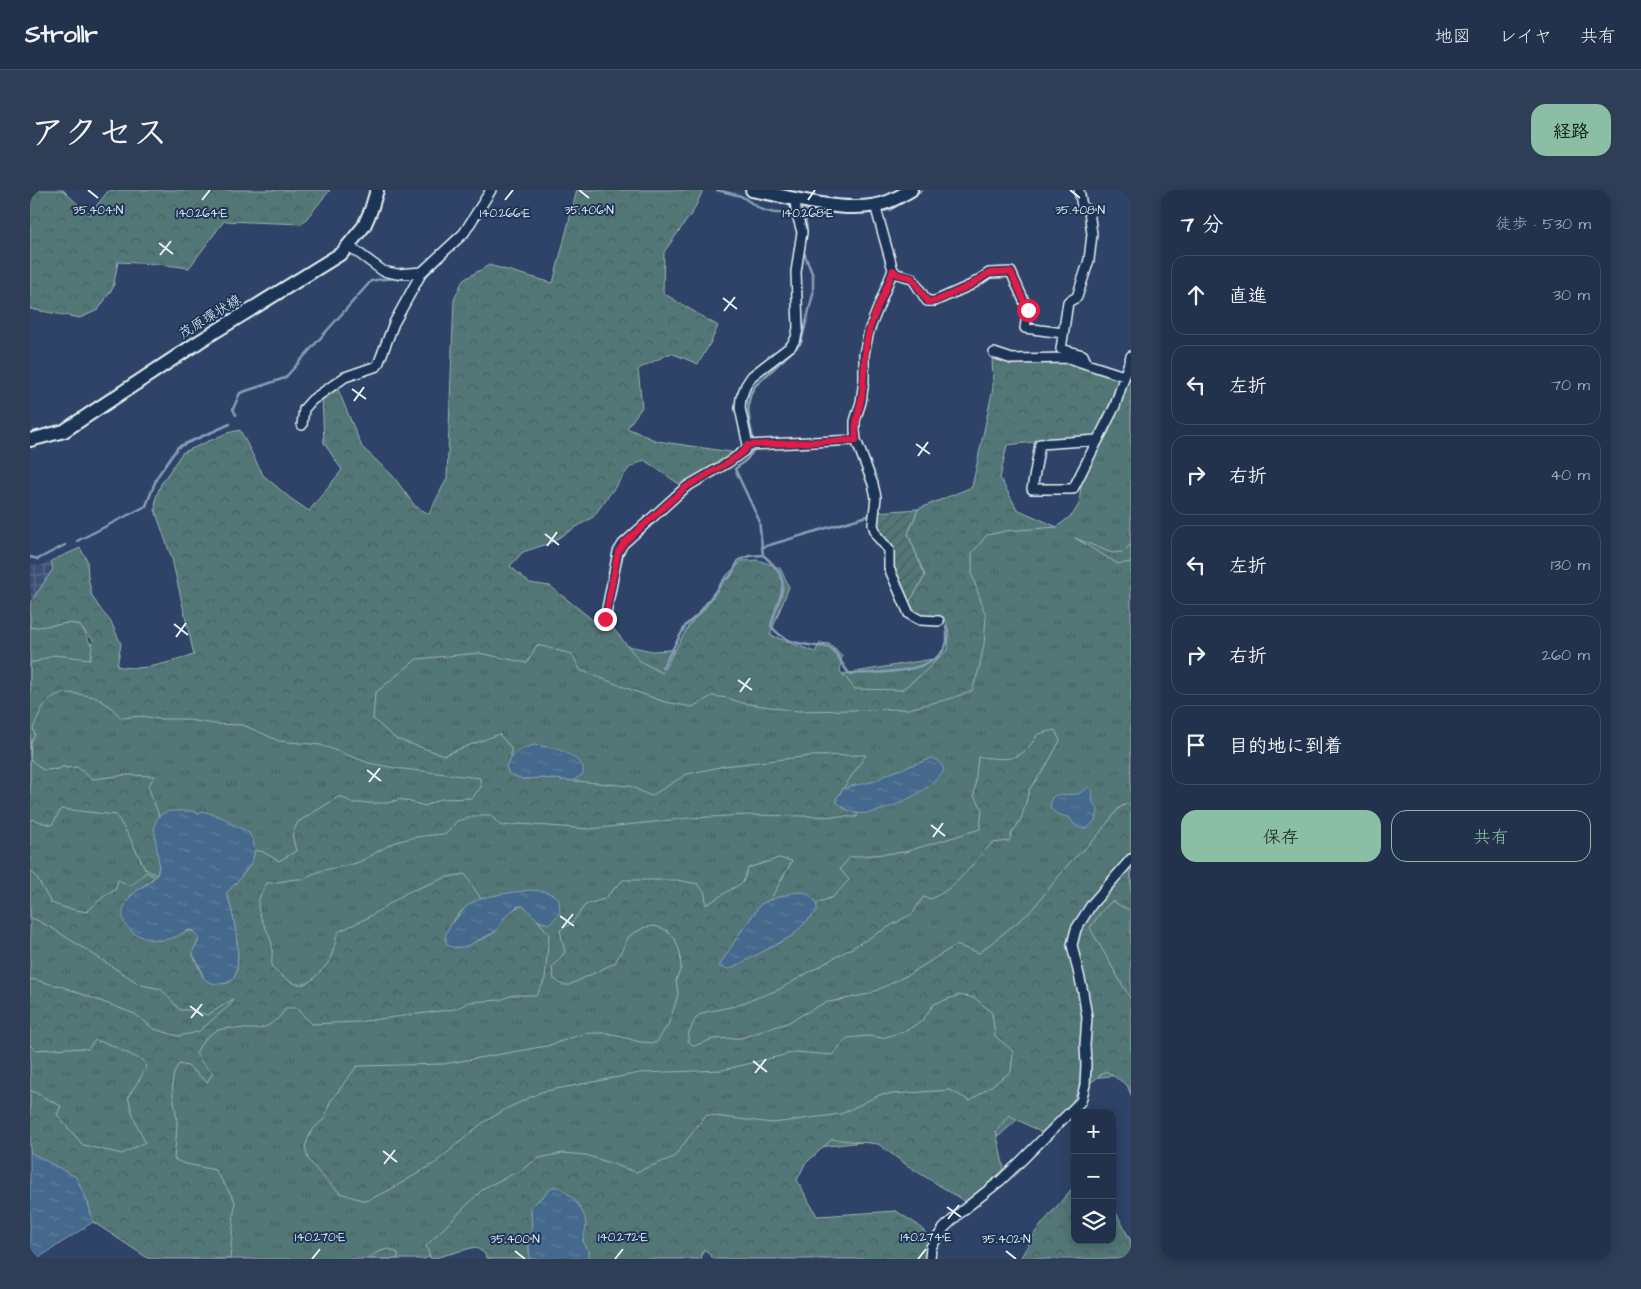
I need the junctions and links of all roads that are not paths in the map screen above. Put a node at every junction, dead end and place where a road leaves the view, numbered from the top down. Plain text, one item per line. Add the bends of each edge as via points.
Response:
1 (377, 190) edge
2 (491, 190) edge
3 (752, 190) edge
4 (911, 190) edge
5 (1079, 190) edge
6 (795, 198) junction
7 (875, 205) junction
8 (349, 246) junction
9 (893, 270) junction
10 (422, 272) junction
11 (1062, 333) junction
12 (994, 354) dead end
13 (1131, 356) edge
14 (1087, 364) junction
15 (1124, 376) junction
16 (302, 425) dead end
17 (30, 440) edge
18 (856, 440) junction
19 (1098, 440) junction
20 (748, 445) junction
21 (605, 619) dead end
22 (939, 621) dead end
23 (1131, 860) edge
24 (930, 1259) edge

1 - 8 main road, 茂原環状線 via 364,226
2 - 10 street via 464,233
3 - 6 main road
4 - 7 main road via 890,202
5 - 11 street via 1082,206 1089,211 1092,234 1089,260 1077,296 1068,302
6 - 7 main road via 832,206
6 - 20 street via 802,232 796,272 798,328 791,346 752,376 746,385 740,408
7 - 9 street
8 - 10 street via 383,271 398,274
8 - 17 main road, 茂原環状線 via 342,254 200,341 64,431
9 - 11 street via 912,278 928,302 971,285 989,273 1011,272 1028,310 1025,328
9 - 18 street via 869,331 863,386 855,421
10 - 16 street via 394,323 376,366 345,377 312,400 304,409
11 - 14 street via 1061,349 1084,355
12 - 14 street via 1012,359 1068,358
13 - 15 street
14 - 15 street
15 - 19 street
18 - 20 street
18 - 22 street via 876,497 873,525 877,536 889,550 889,568 909,614 920,620
19 - 19 street via 1073,489 1032,489 1040,444
20 - 21 street via 729,462 686,487 623,544 618,552
23 - 24 street via 1092,904 1076,929 1072,945 1086,1017 1086,1065 1081,1101 1001,1180 944,1228 931,1248

